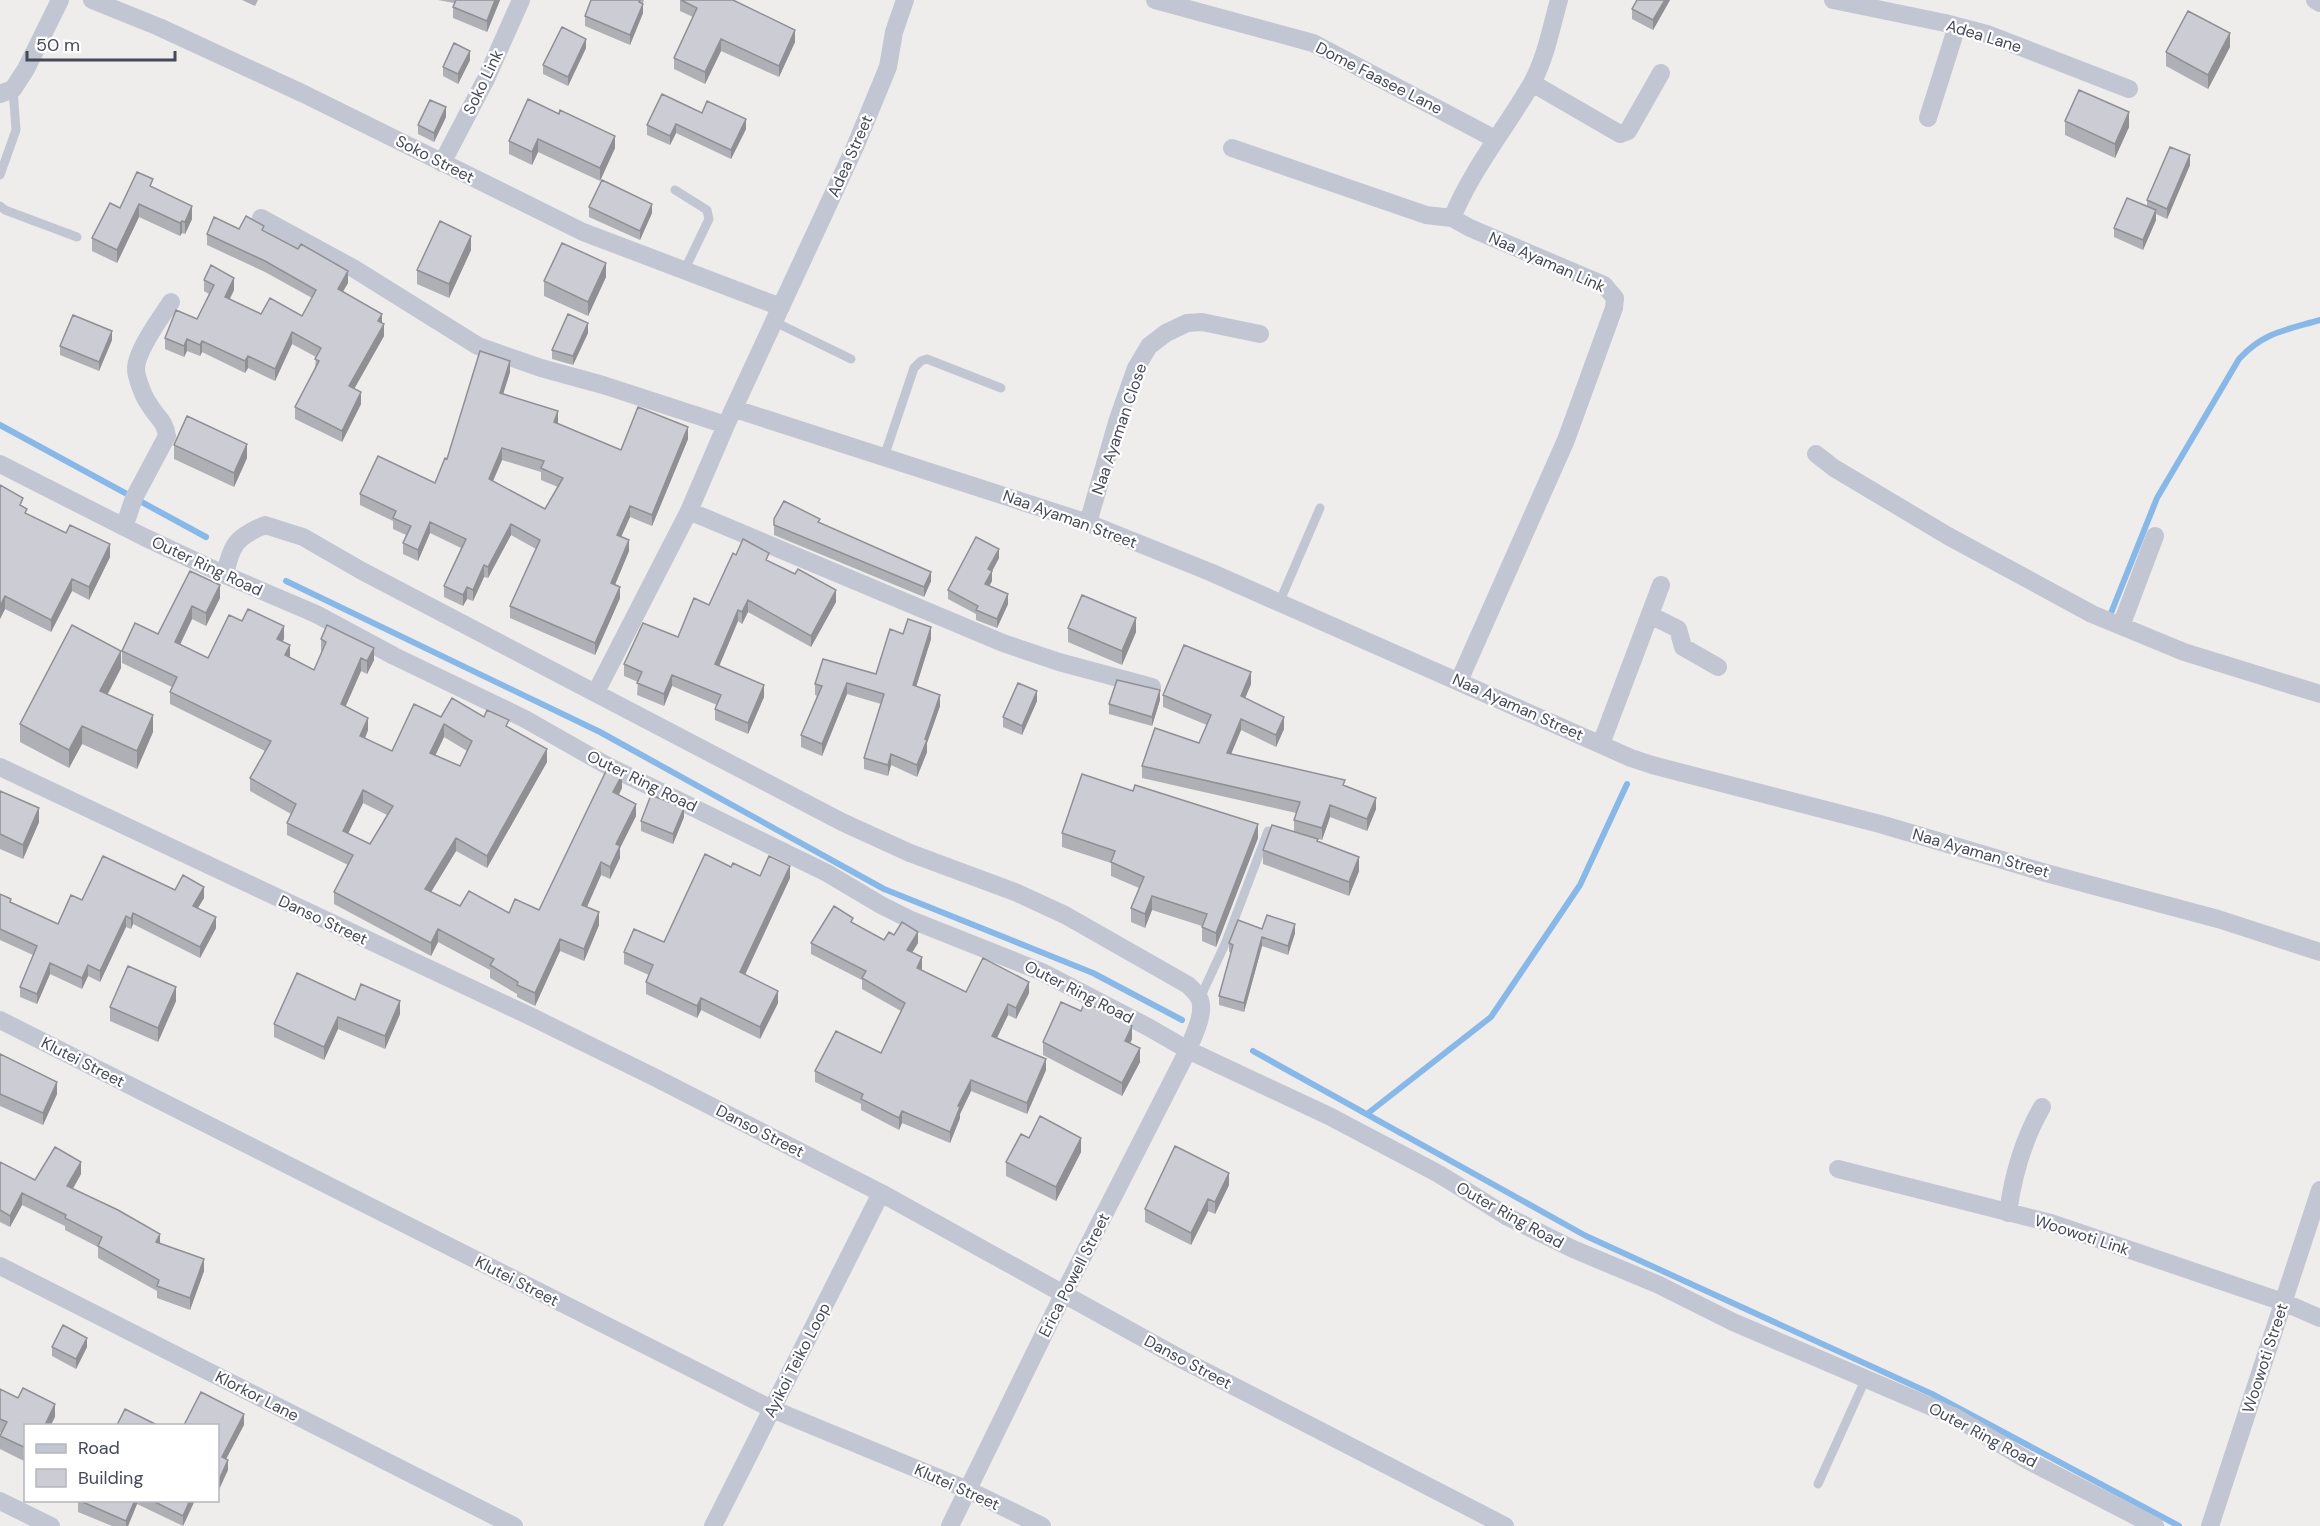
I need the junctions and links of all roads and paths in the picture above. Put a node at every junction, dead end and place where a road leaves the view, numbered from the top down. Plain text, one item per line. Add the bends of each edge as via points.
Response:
1 (60, 0) edge
2 (92, 0) edge
3 (521, 0) edge
4 (905, 0) edge
5 (1155, 0) edge
6 (1559, 0) edge
7 (1833, 0) edge
8 (2315, 0) edge
9 (2320, 3) edge
10 (1957, 26) junction
11 (1661, 73) dead end
12 (1532, 83) junction
13 (2129, 89) dead end
14 (6, 91) edge
15 (1928, 118) dead end
16 (1495, 139) junction
17 (1232, 148) dead end
18 (442, 163) junction
19 (0, 175) edge
20 (675, 190) dead end
21 (0, 206) edge
22 (261, 218) dead end
23 (1452, 218) junction
24 (77, 237) dead end
25 (684, 271) junction
26 (171, 302) dead end
27 (778, 315) junction
28 (1260, 334) dead end
29 (851, 359) dead end
30 (1001, 388) dead end
31 (730, 417) junction
32 (1816, 454) dead end
33 (884, 457) junction
34 (0, 464) edge
35 (1320, 508) dead end
36 (689, 511) junction
37 (1088, 523) junction
38 (124, 527) junction
39 (2155, 536) dead end
40 (225, 575) junction
41 (1661, 585) dead end
42 (1279, 603) junction
43 (1650, 615) junction
44 (2115, 624) junction
45 (1718, 666) dead end
46 (1459, 681) junction
47 (1152, 687) edge
48 (596, 692) junction
49 (2320, 694) edge
50 (1601, 744) junction
51 (0, 767) edge
52 (1290, 838) edge
53 (2320, 952) edge
54 (1200, 998) junction
55 (0, 1020) edge
56 (1188, 1050) junction
57 (2042, 1107) dead end
58 (1838, 1169) dead end
59 (2320, 1190) edge
60 (881, 1193) junction
61 (2008, 1213) junction
62 (0, 1266) edge
63 (1063, 1295) junction
64 (2283, 1302) junction
65 (2320, 1318) edge
66 (1866, 1378) junction
67 (772, 1409) junction
68 (1818, 1484) dead end
69 (968, 1490) junction
70 (0, 1501) edge
71 (51, 1526) edge
72 (514, 1526) edge
73 (713, 1526) edge
74 (950, 1526) edge
75 (1042, 1526) edge
76 (1505, 1526) edge
77 (2155, 1526) edge
78 (2210, 1526) edge

1 - 14 street via 26,69
2 - 18 street, Soko Street via 304,94
3 - 18 street, Soko Link via 486,80
4 - 27 street, Adea Street via 881,87
5 - 16 street, Dome Faasee Lane via 1313,43
6 - 12 street via 1543,60
7 - 10 street, Adea Lane
8 - 9 street
10 - 13 street, Adea Lane
10 - 15 street
11 - 12 street via 1628,131 1620,134
12 - 16 street
14 - 19 lane via 16,130
16 - 23 street
17 - 23 street via 1426,215
18 - 25 street, Soko Street via 548,216
20 - 25 lane via 707,210 709,219
21 - 24 lane
22 - 31 street, Naa Ayaman Street via 361,273 478,346 541,368
23 - 46 street, Naa Ayaman Link via 1604,285 1615,298 1566,440
25 - 27 street, Soko Street
26 - 38 street via 146,341 136,369 142,391 162,420 167,436 134,498
27 - 29 lane
27 - 31 street, Adea Street
28 - 37 street, Naa Ayaman Close via 1203,322 1187,323 1149,346 1136,368 1118,419
30 - 33 lane via 927,359 921,361 914,368
31 - 33 street, Naa Ayaman Street
31 - 36 street, Adea Street
32 - 44 street via 1948,536
33 - 37 street, Naa Ayaman Street
34 - 38 street, Outer Ring Road
35 - 42 lane
36 - 47 street via 1003,643
36 - 48 street, Adea Street
37 - 42 street, Naa Ayaman Street
38 - 40 street, Outer Ring Road
39 - 44 street
40 - 48 street via 235,542 247,532 265,525 282,529
40 - 56 street, Outer Ring Road via 316,614 525,719 606,765 827,873 890,910 1041,972
41 - 43 street
42 - 46 street, Naa Ayaman Street
43 - 45 street via 1678,629 1683,647
43 - 50 street
44 - 49 street via 2184,652
46 - 50 street, Naa Ayaman Street
48 - 54 street via 842,822 1065,915 1188,985
50 - 53 street, Naa Ayaman Street via 1652,765 1913,834
51 - 60 street, Danso Street via 534,1018
52 - 54 lane via 1264,830 1225,944
54 - 56 street, Erica Powell Street via 1198,1024
55 - 67 street, Klutei Street
56 - 63 street, Erica Powell Street
56 - 66 street, Outer Ring Road via 1329,1116 1439,1174 1508,1217 1573,1249
57 - 61 street via 2021,1155
58 - 61 street, Woowoti Link
59 - 64 street, Woowoti Street
60 - 63 street, Danso Street
60 - 67 street, Ayikoi Teiko Loop
61 - 64 street, Woowoti Link via 2051,1223
62 - 72 street, Klorkor Lane
63 - 69 street, Erica Powell Street
63 - 76 street, Danso Street
64 - 65 street, Woowoti Link
64 - 78 street, Woowoti Street
66 - 68 lane
66 - 77 street, Outer Ring Road via 1955,1417 2027,1460
67 - 69 street, Klutei Street
67 - 73 street, Ayikoi Teiko Loop
69 - 74 street, Erica Powell Street
69 - 75 street, Klutei Street
70 - 71 street

